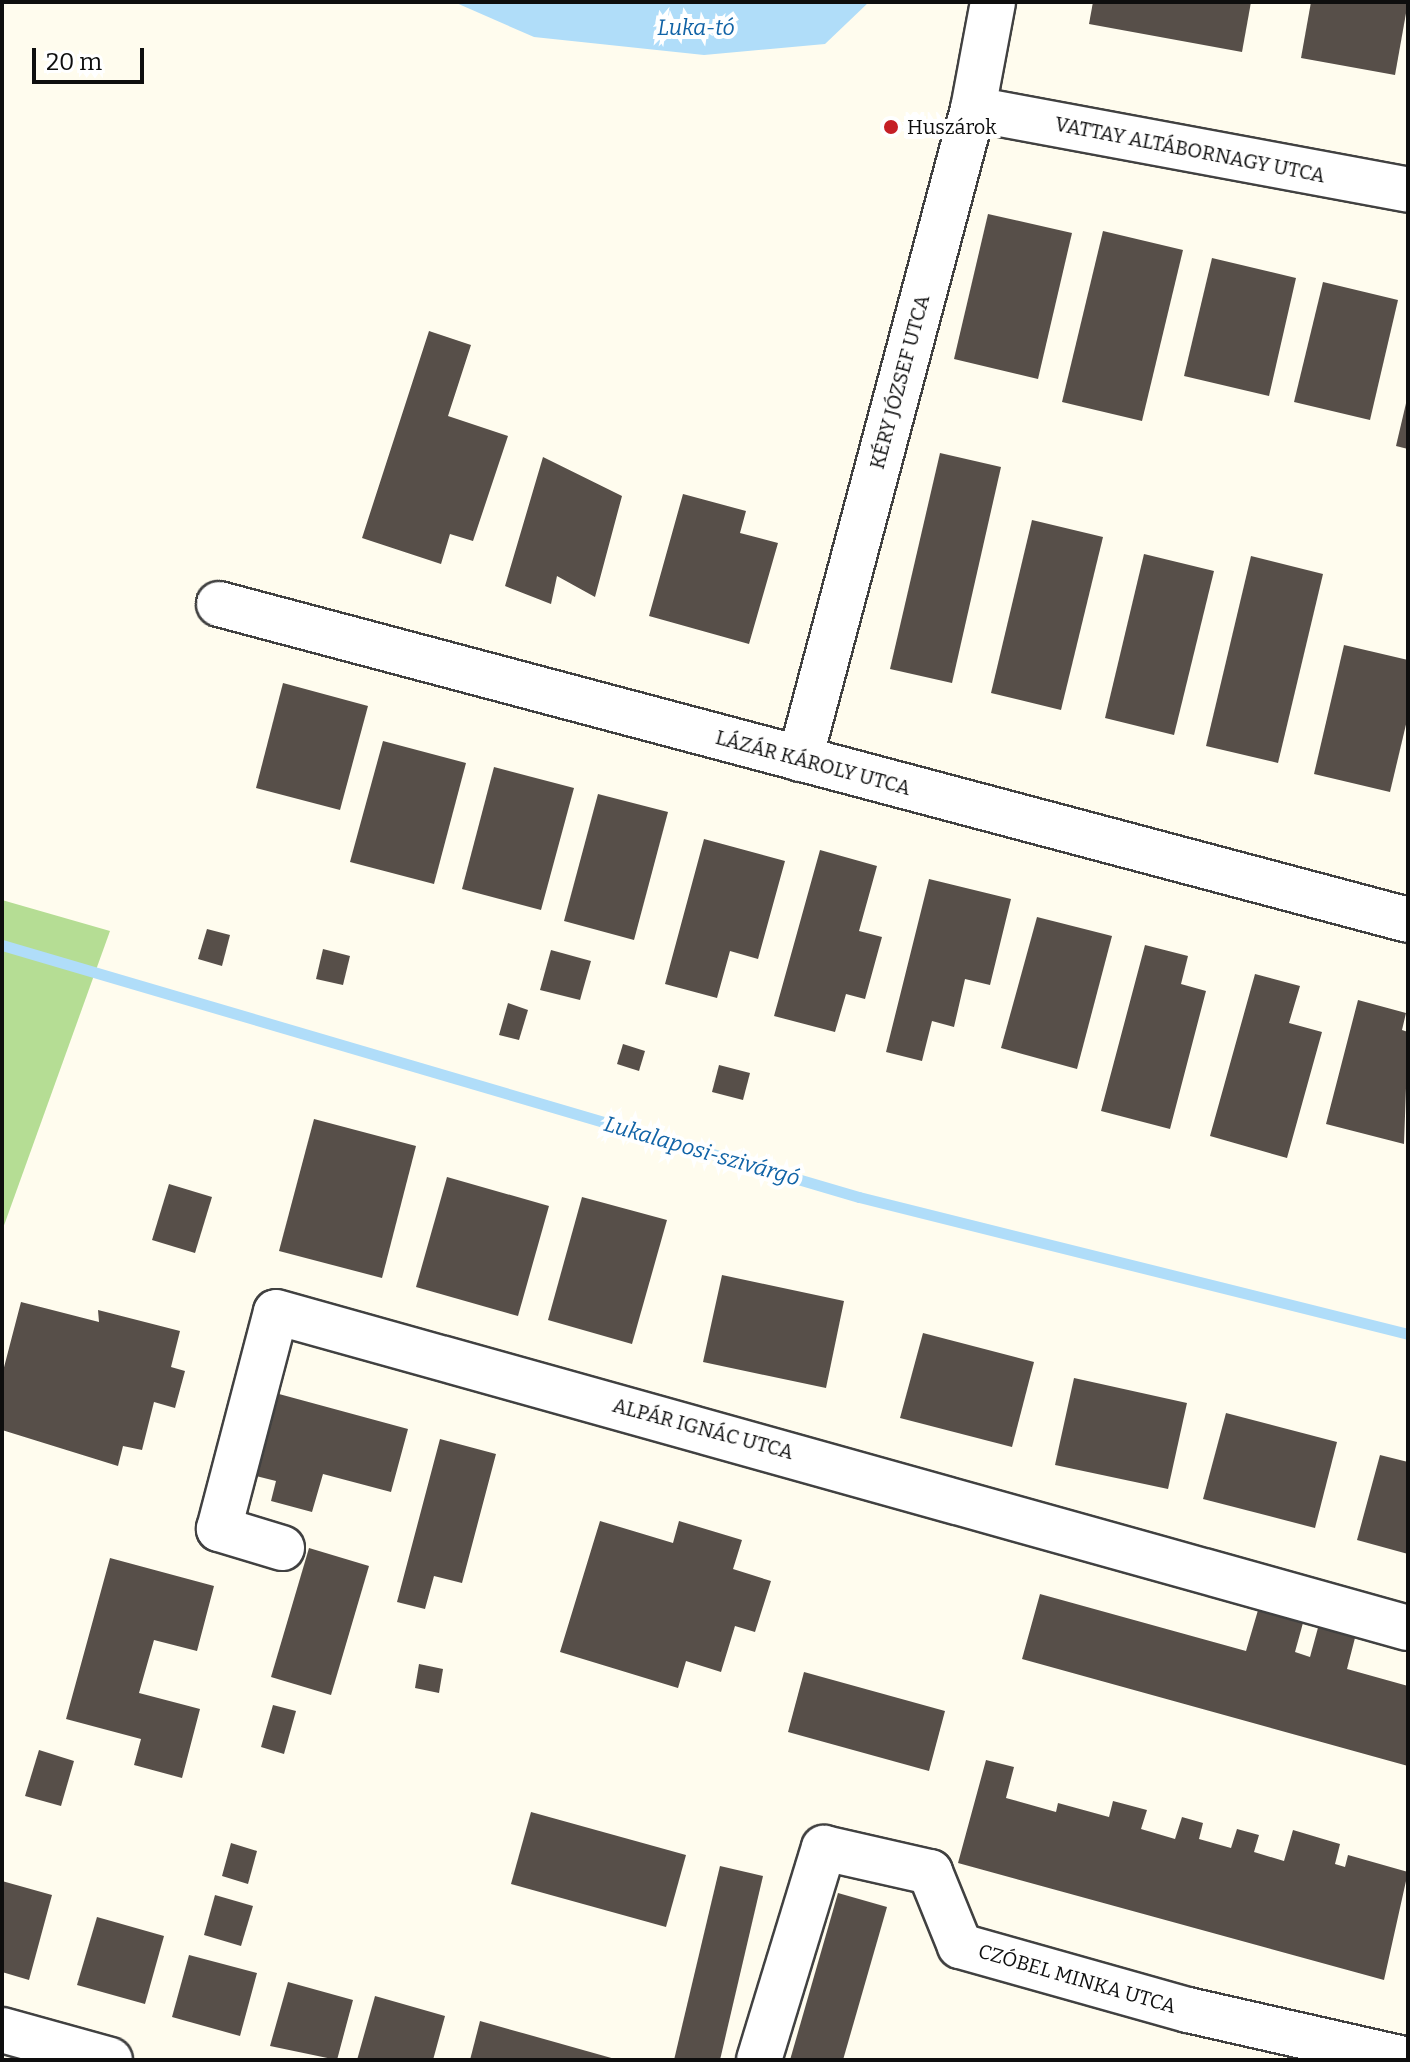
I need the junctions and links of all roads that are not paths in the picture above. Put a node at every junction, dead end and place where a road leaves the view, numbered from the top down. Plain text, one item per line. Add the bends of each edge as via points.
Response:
1 (993, 2) edge
2 (973, 109) junction
3 (1408, 190) edge
4 (219, 604) dead end
5 (800, 759) junction
6 (1408, 920) edge
7 (282, 1548) dead end
8 (1408, 1628) edge
9 (2, 2030) edge
10 (110, 2060) edge
11 (759, 2060) edge
12 (1408, 2060) edge

1 - 2 street, KÉRY JÓZSEF UTCA
2 - 3 street, VATTAY ALTÁBORNAGY UTCA
2 - 5 street, KÉRY JÓZSEF UTCA
4 - 5 street, LÁZÁR KÁROLY UTCA
5 - 6 street, LÁZÁR KÁROLY UTCA
7 - 8 street, ALPÁR IGNÁC UTCA via 219,1529 276,1312
9 - 10 street
11 - 12 street, CZÓBEL MINKA UTCA via 824,1848 930,1872 960,1946 1188,2010

